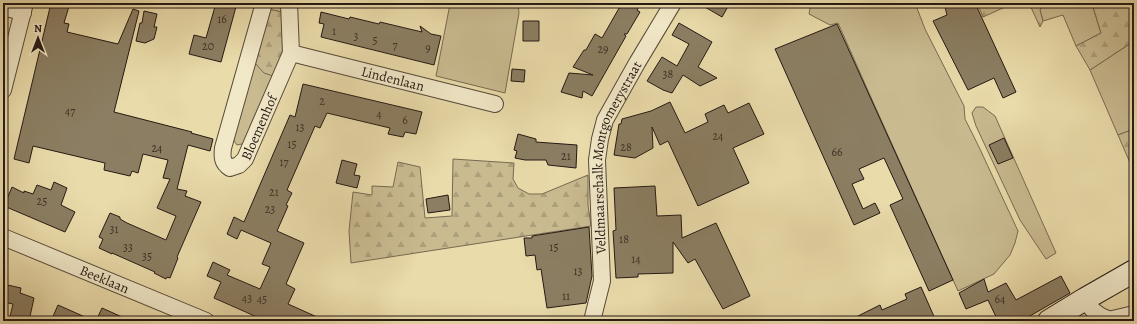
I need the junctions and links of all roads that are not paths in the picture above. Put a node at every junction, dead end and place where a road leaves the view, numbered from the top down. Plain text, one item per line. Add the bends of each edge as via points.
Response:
1 (264, 3) edge
2 (289, 3) edge
3 (673, 3) edge
4 (24, 8) edge
5 (3, 9) edge
6 (291, 54) junction
7 (3, 90) edge
8 (495, 104) dead end
9 (3, 237) edge
10 (1134, 271) edge
11 (1085, 299) junction
12 (1134, 314) edge
13 (1058, 319) edge
14 (1106, 320) edge
15 (206, 321) edge
16 (592, 321) edge

1 - 6 street, Bloemenhof via 222,156 225,165 230,168 239,165 245,159
2 - 6 street, Bloemenhof
3 - 16 street, Veldmaarschalk Montgomerystraat via 604,120 598,160 602,281
4 - 5 street
4 - 7 street
6 - 8 street, Lindenlaan
9 - 15 street, Beeklaan
10 - 11 street
11 - 13 street
11 - 14 street via 1093,312
12 - 14 street

